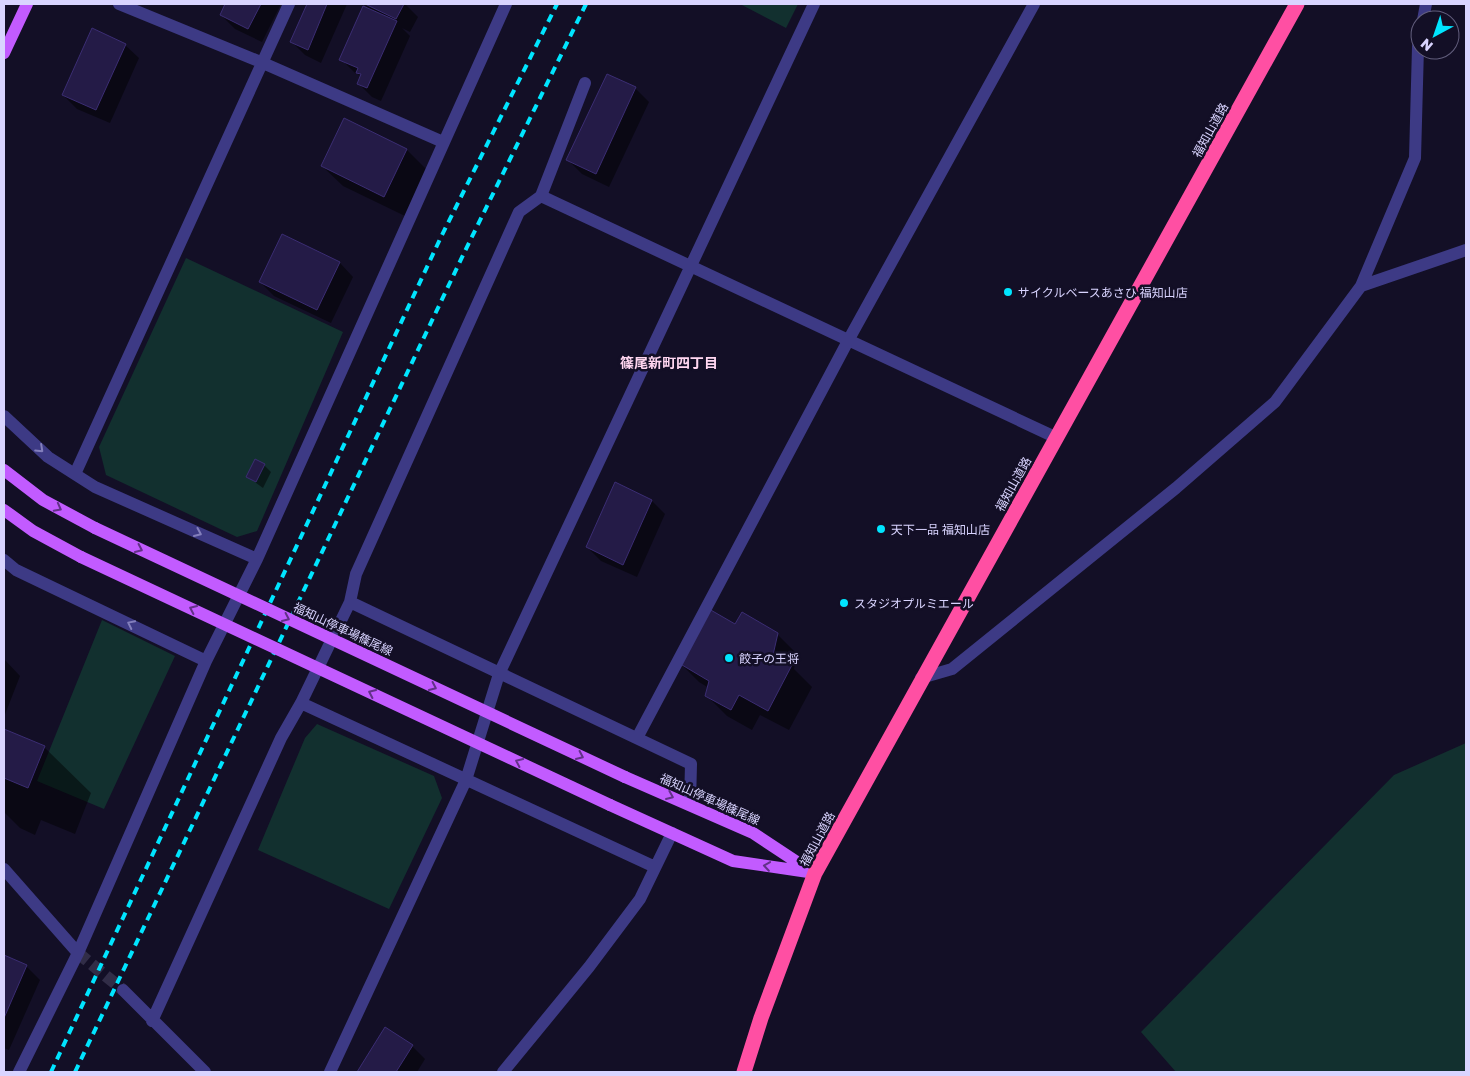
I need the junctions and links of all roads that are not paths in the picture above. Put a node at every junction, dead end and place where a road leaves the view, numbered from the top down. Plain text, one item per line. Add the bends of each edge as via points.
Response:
1 (27, 4) edge
2 (118, 4) edge
3 (289, 4) edge
4 (506, 4) edge
5 (814, 4) edge
6 (1034, 4) edge
7 (1297, 4) edge
8 (4, 53) edge
9 (1418, 60) edge
10 (263, 63) junction
11 (585, 84) dead end
12 (443, 142) junction
13 (541, 196) junction
14 (1466, 250) edge
15 (690, 265) junction
16 (1361, 286) junction
17 (849, 339) junction
18 (4, 416) edge
19 (1057, 438) junction
20 (4, 470) edge
21 (75, 474) junction
22 (4, 510) edge
23 (257, 559) junction
24 (4, 560) edge
25 (350, 602) junction
26 (206, 661) junction
27 (499, 674) junction
28 (921, 678) junction
29 (301, 703) junction
30 (637, 738) junction
31 (466, 780) junction
32 (690, 804) junction
33 (672, 833) junction
34 (655, 867) junction
35 (4, 869) edge
36 (815, 873) junction
37 (78, 953) junction
38 (123, 990) tunnel mouth
39 (152, 1021) junction
40 (19, 1072) edge
41 (205, 1072) edge
42 (330, 1072) edge
43 (503, 1072) edge
44 (744, 1072) edge

1 - 8 main road
2 - 10 street
3 - 10 street
4 - 12 street
5 - 15 street
6 - 17 street
7 - 19 highway, 福知山道路
9 - 16 street via 1415,158
10 - 12 street
10 - 21 street
11 - 13 street
12 - 23 street
13 - 15 street
13 - 25 street via 519,212 356,574
14 - 16 street
15 - 17 street
15 - 27 street
16 - 28 street via 1275,402 1176,488 952,669
17 - 19 street
17 - 30 street
18 -> 21 street via 48,457
19 - 28 highway, 福知山道路
20 -> 32 main road, 福知山停車場篠尾線, bridge via 43,500 95,528
21 -> 23 street via 94,487
33 -> 22 main road, bridge via 81,557 33,531
23 - 26 street
26 -> 24 street via 16,570
25 - 27 street
25 - 29 street
26 - 37 street
27 - 30 street
27 - 31 street
28 - 36 highway, 福知山道路
29 - 31 street
29 - 39 street via 281,738
30 - 32 street via 691,764
31 - 34 street
31 - 42 street
32 - 36 main road, 福知山停車場篠尾線 via 753,832
33 - 34 street
36 -> 33 main road via 733,861
34 - 43 street via 640,899 590,967
35 - 37 street
36 - 44 highway, 福知山道路
37 - 40 street
38 - 39 street
39 - 41 street

